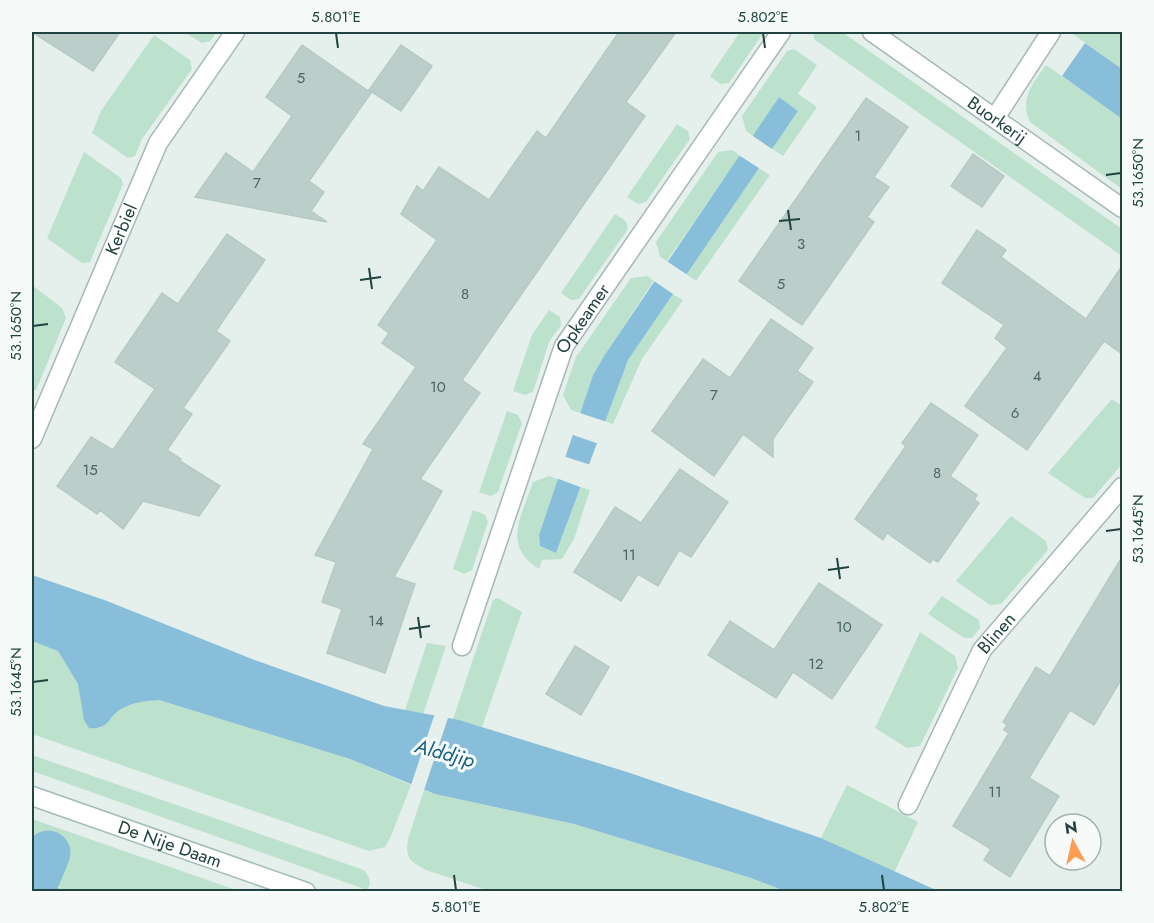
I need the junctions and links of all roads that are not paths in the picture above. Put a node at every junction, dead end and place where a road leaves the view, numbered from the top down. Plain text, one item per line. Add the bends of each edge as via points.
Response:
1 (235, 32) edge
2 (781, 32) edge
3 (872, 32) edge
4 (1051, 32) edge
5 (995, 118) junction
6 (1122, 208) edge
7 (32, 439) edge
8 (1122, 488) edge
9 (462, 646) dead end
10 (32, 796) edge
11 (908, 805) dead end
12 (306, 891) edge

1 - 7 street, Kerbiel via 158,143
2 - 9 street, Opkeamer via 564,346
3 - 5 street, Buorkerij
4 - 5 street
5 - 6 street, Buorkerij
8 - 11 street, Blinen via 982,650
10 - 12 street, De Nije Daam

